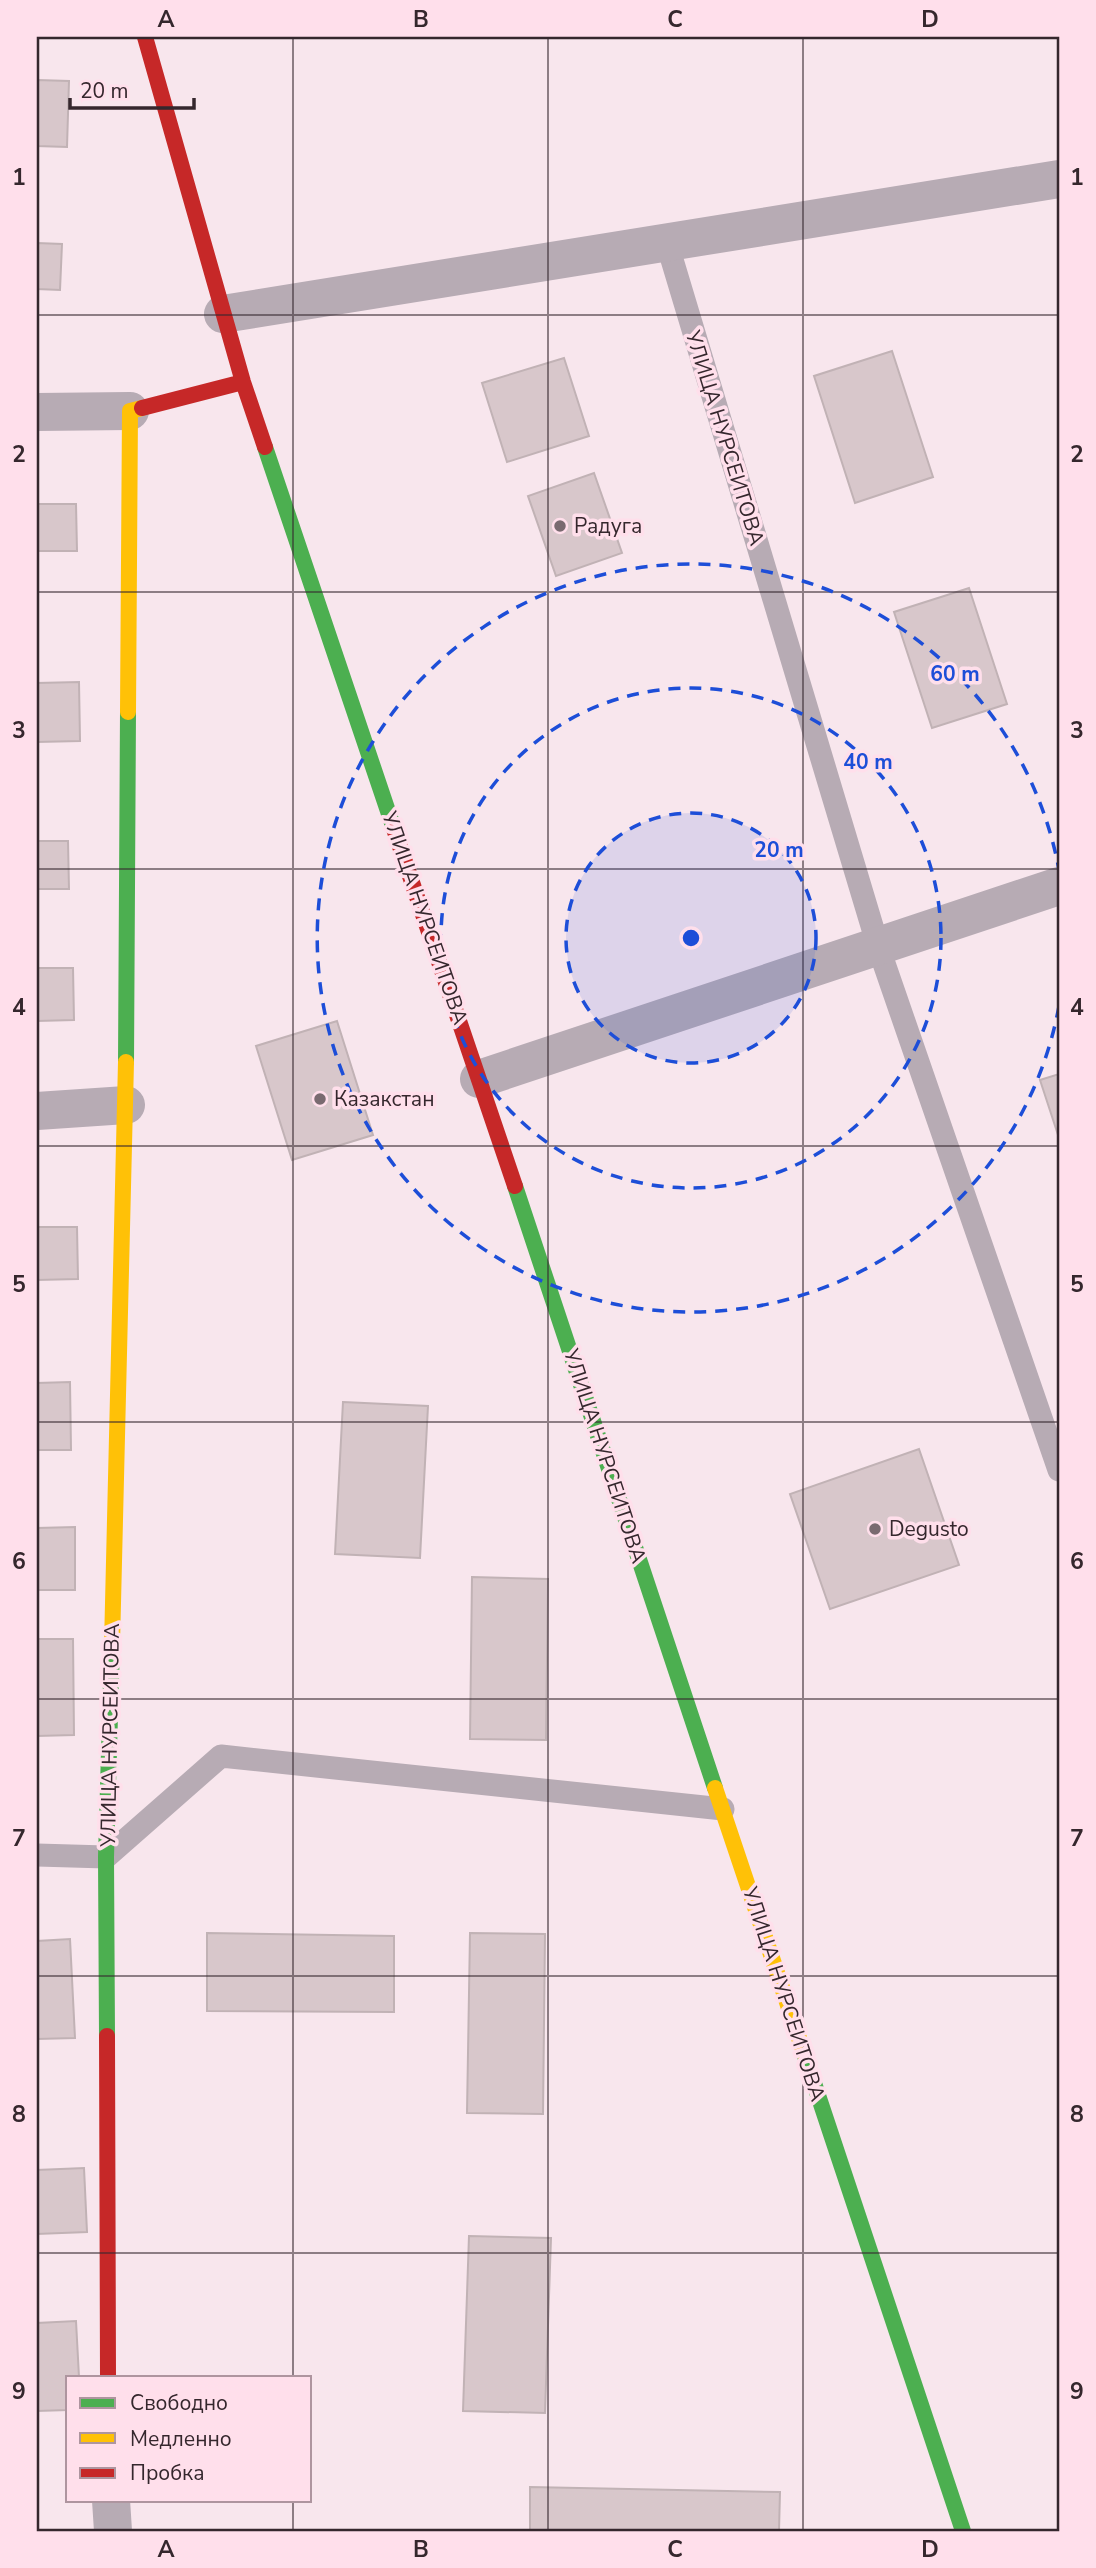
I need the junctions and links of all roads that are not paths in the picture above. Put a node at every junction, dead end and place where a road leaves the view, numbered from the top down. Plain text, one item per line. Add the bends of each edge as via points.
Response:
1 (145, 37) edge
2 (1059, 179) edge
3 (667, 243) junction
4 (223, 314) junction
5 (243, 382) junction
6 (130, 411) junction
7 (37, 412) edge
8 (1059, 887) edge
9 (878, 946) junction
10 (479, 1079) junction
11 (126, 1105) junction
12 (37, 1111) edge
13 (1059, 1470) edge
14 (723, 1809) junction
15 (37, 1855) edge
16 (106, 1857) junction
17 (108, 2376) edge
18 (111, 2502) edge
19 (113, 2531) edge
20 (963, 2531) edge

1 - 4 main road, УЛИЦА НУРСЕИТОВА
2 - 3 street
3 - 4 street
3 - 9 lane, УЛИЦА НУРСЕИТОВА
4 - 5 main road, УЛИЦА НУРСЕИТОВА
5 - 6 main road
5 - 10 main road, УЛИЦА НУРСЕИТОВА
6 - 7 street
6 - 11 main road, УЛИЦА НУРСЕИТОВА
8 - 9 street
9 - 10 street
9 - 13 lane, УЛИЦА НУРСЕИТОВА
10 - 14 main road, УЛИЦА НУРСЕИТОВА
11 - 12 street
11 - 16 main road, УЛИЦА НУРСЕИТОВА
14 - 16 lane via 221,1756
14 - 20 main road, УЛИЦА НУРСЕИТОВА
15 - 16 lane
16 - 17 main road, УЛИЦА НУРСЕИТОВА
18 - 19 street

